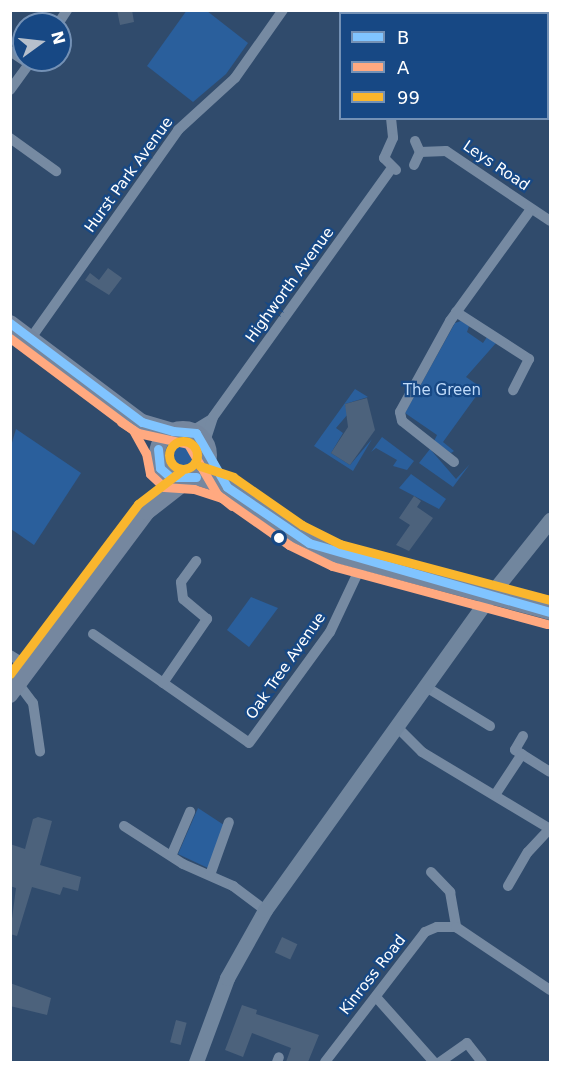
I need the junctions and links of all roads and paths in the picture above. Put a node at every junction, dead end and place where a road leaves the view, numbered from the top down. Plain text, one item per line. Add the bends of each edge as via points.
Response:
1 (283, 10) edge
2 (23, 72) edge
3 (10, 90) edge
4 (391, 120) edge
5 (10, 138) edge
6 (415, 141) dead end
7 (420, 152) junction
8 (414, 165) dead end
9 (56, 171) dead end
10 (531, 209) junction
11 (550, 221) edge
12 (456, 312) junction
13 (10, 323) edge
14 (31, 338) junction
15 (513, 390) dead end
16 (212, 419) junction
17 (142, 422) junction
18 (173, 431) junction
19 (202, 443) junction
20 (158, 449) junction
21 (454, 462) dead end
22 (160, 468) junction
23 (192, 479) junction
24 (227, 487) junction
25 (147, 512) junction
26 (550, 520) edge
27 (196, 561) dead end
28 (363, 562) junction
29 (491, 594) junction
30 (550, 612) edge
31 (93, 634) dead end
32 (164, 683) junction
33 (426, 687) junction
34 (15, 691) edge
35 (490, 726) dead end
36 (398, 728) junction
37 (523, 736) dead end
38 (40, 751) dead end
39 (522, 754) junction
40 (550, 772) edge
41 (495, 795) junction
42 (190, 812) dead end
43 (229, 822) dead end
44 (124, 826) dead end
45 (550, 829) edge
46 (172, 854) junction
47 (431, 872) dead end
48 (210, 875) junction
49 (508, 886) dead end
50 (265, 910) junction
51 (456, 927) junction
52 (550, 990) edge
53 (375, 997) junction
54 (201, 1061) edge
55 (325, 1062) edge
56 (434, 1062) edge
57 (440, 1062) edge
58 (482, 1062) edge

1 - 14 street, Hurst Park Avenue via 235,78 178,130
2 - 3 street
4 - 16 street, Highworth Avenue via 393,138 384,158 394,169
5 - 9 street
6 - 7 street
7 - 8 street
7 - 10 street, Leys Road via 447,151
10 - 11 street, Leys Road
10 - 12 street
12 - 15 street via 529,359
12 - 21 street via 400,414
13 - 14 main road
14 - 17 main road
16 - 19 street, Highworth Avenue
16 - 19 street, Highworth Avenue
17 - 18 main road
17 - 20 main road
18 - 19 main road
18 - 20 main road
19 - 23 main road
19 - 24 main road
20 - 22 main road
22 - 23 main road via 170,477
22 - 25 main road
23 - 24 main road
23 - 25 main road
24 - 28 main road via 309,543
25 - 34 main road
26 - 29 street
27 - 32 street via 181,582 183,599 207,619
28 - 29 main road
28 - 32 street, Oak Tree Avenue via 336,623 253,740 239,736
29 - 30 main road
29 - 33 street
31 - 32 street, Oak Tree Avenue
33 - 35 street
33 - 36 street
34 - 38 street via 33,703
36 - 41 street via 422,752
36 - 50 street
37 - 39 street via 515,750
39 - 40 street
39 - 41 street
41 - 45 street
42 - 46 street
43 - 48 street
44 - 46 street
45 - 49 street via 528,852
46 - 48 street via 183,864
47 - 51 street via 450,892
48 - 50 street
50 - 54 street via 227,978
51 - 52 street
51 - 53 street, Kinross Road via 425,932
53 - 55 street, Kinross Road
53 - 56 street
57 - 58 street via 467,1043

